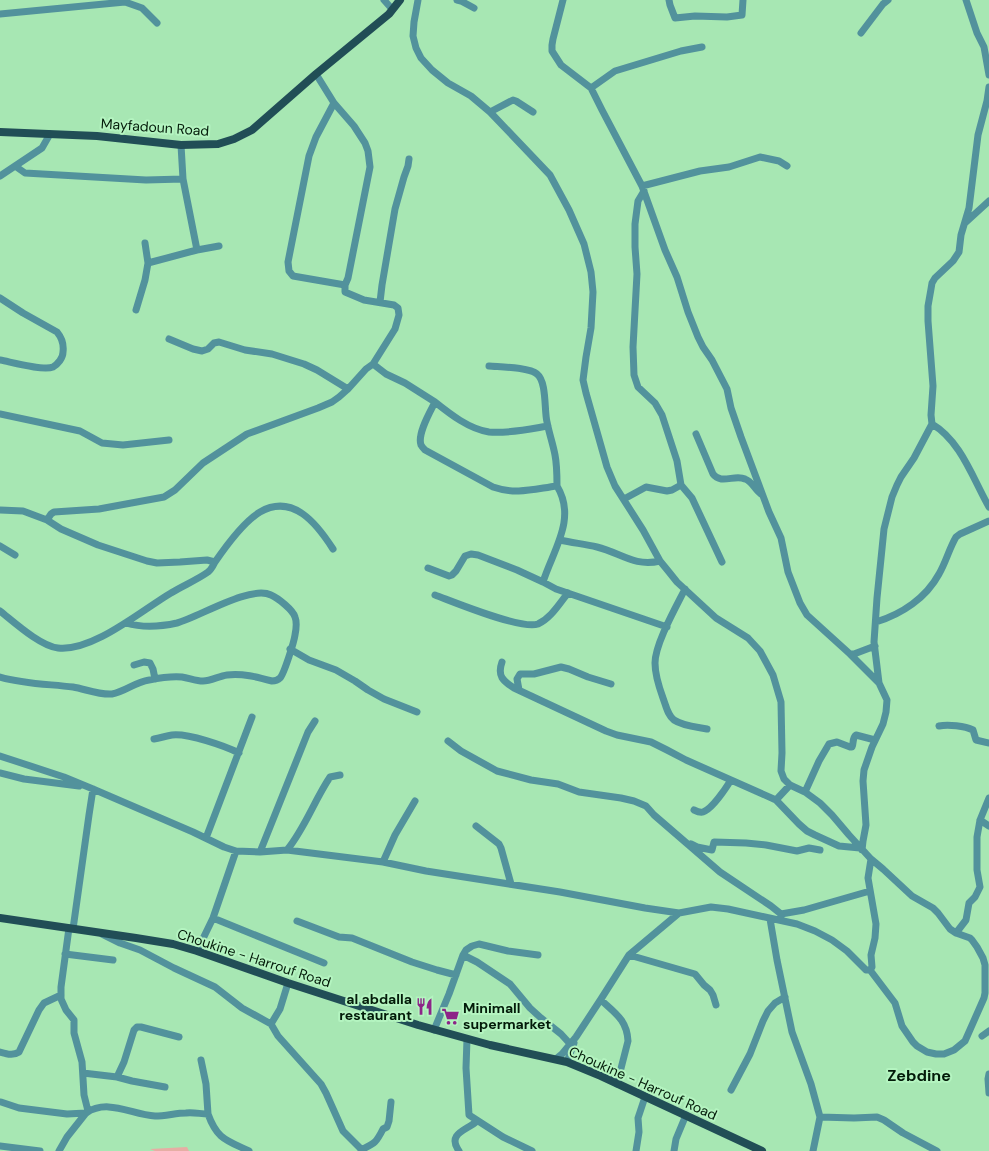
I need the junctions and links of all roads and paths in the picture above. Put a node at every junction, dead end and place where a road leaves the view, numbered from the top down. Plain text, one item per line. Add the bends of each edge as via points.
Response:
1 (384, 0) edge
2 (400, 0) edge
3 (418, 0) edge
4 (457, 0) edge
5 (563, 0) edge
6 (669, 0) edge
7 (743, 0) edge
8 (888, 0) edge
9 (966, 0) edge
10 (474, 8) dead end
11 (392, 9) junction
12 (0, 14) edge
13 (157, 23) dead end
14 (861, 33) dead end
15 (702, 47) dead end
16 (316, 74) junction
17 (989, 75) edge
18 (989, 87) edge
19 (592, 88) junction
20 (334, 103) junction
21 (490, 112) junction
22 (533, 112) dead end
23 (0, 132) edge
24 (50, 134) junction
25 (181, 144) junction
26 (409, 159) dead end
27 (16, 166) junction
28 (787, 166) dead end
29 (0, 176) edge
30 (184, 179) junction
31 (643, 188) junction
32 (989, 201) edge
33 (965, 223) junction
34 (145, 243) dead end
35 (219, 246) dead end
36 (198, 250) junction
37 (148, 263) junction
38 (345, 285) junction
39 (0, 298) edge
40 (380, 302) junction
41 (136, 310) dead end
42 (169, 339) dead end
43 (0, 360) edge
44 (372, 364) junction
45 (489, 366) dead end
46 (348, 388) junction
47 (435, 402) junction
48 (0, 414) edge
49 (932, 424) junction
50 (548, 426) junction
51 (696, 434) dead end
52 (169, 440) dead end
53 (681, 485) junction
54 (557, 486) junction
55 (764, 497) junction
56 (624, 500) junction
57 (989, 507) edge
58 (0, 510) edge
59 (47, 520) junction
60 (989, 521) edge
61 (560, 540) junction
62 (0, 546) edge
63 (333, 550) dead end
64 (15, 555) dead end
65 (660, 561) junction
66 (214, 562) junction
67 (722, 562) dead end
68 (428, 568) dead end
69 (544, 582) junction
70 (685, 589) junction
71 (568, 594) junction
72 (435, 595) dead end
73 (0, 611) edge
74 (876, 622) junction
75 (126, 623) junction
76 (667, 627) junction
77 (874, 646) junction
78 (290, 649) junction
79 (850, 654) junction
80 (502, 662) dead end
81 (134, 665) dead end
82 (0, 677) edge
83 (155, 678) junction
84 (879, 683) junction
85 (611, 684) dead end
86 (519, 690) junction
87 (417, 712) dead end
88 (252, 717) dead end
89 (315, 721) dead end
90 (939, 726) dead end
91 (707, 729) dead end
92 (154, 739) dead end
93 (875, 740) junction
94 (448, 741) dead end
95 (989, 743) edge
96 (239, 753) junction
97 (0, 756) edge
98 (0, 773) edge
99 (340, 775) dead end
100 (731, 780) junction
101 (790, 785) junction
102 (90, 788) junction
103 (805, 792) junction
104 (989, 798) edge
105 (776, 800) junction
106 (415, 801) dead end
107 (694, 810) dead end
108 (980, 820) junction
109 (476, 826) dead end
110 (989, 826) edge
111 (206, 838) junction
112 (684, 840) junction
113 (861, 849) junction
114 (287, 850) junction
115 (820, 850) dead end
116 (236, 852) junction
117 (260, 852) junction
118 (871, 859) junction
119 (383, 862) junction
120 (511, 884) junction
121 (870, 891) junction
122 (679, 913) junction
123 (0, 918) edge
124 (213, 918) junction
125 (781, 918) junction
126 (770, 919) junction
127 (297, 921) dead end
128 (71, 928) junction
129 (99, 932) junction
130 (956, 933) junction
131 (197, 951) junction
132 (65, 954) junction
133 (538, 954) dead end
134 (463, 955) junction
135 (629, 955) junction
136 (113, 960) dead end
137 (324, 963) dead end
138 (987, 966) edge
139 (870, 970) junction
140 (456, 975) junction
141 (288, 984) junction
142 (60, 995) junction
143 (785, 997) junction
144 (601, 1000) junction
145 (716, 1004) dead end
146 (271, 1024) junction
147 (434, 1030) junction
148 (989, 1031) edge
149 (982, 1036) dead end
150 (179, 1037) dead end
151 (467, 1039) junction
152 (571, 1045) junction
153 (0, 1052) edge
154 (556, 1059) junction
155 (201, 1060) dead end
156 (567, 1062) junction
157 (83, 1073) junction
158 (989, 1074) edge
159 (117, 1077) junction
160 (617, 1084) junction
161 (165, 1087) dead end
162 (730, 1090) dead end
163 (989, 1094) edge
164 (645, 1097) junction
165 (1, 1102) dead end
166 (391, 1102) dead end
167 (87, 1112) junction
168 (208, 1114) junction
169 (686, 1115) junction
170 (820, 1117) junction
171 (477, 1120) junction
172 (0, 1146) edge
173 (362, 1150) edge
174 (40, 1151) edge
175 (59, 1151) edge
176 (249, 1151) edge
177 (459, 1151) edge
178 (532, 1151) edge
179 (636, 1151) edge
180 (674, 1151) edge
181 (762, 1151) edge
182 (813, 1151) edge
183 (937, 1151) edge

1 - 11 street
2 - 11 main road, Mayfadoun Road
3 - 21 street via 413,36 421,58 448,83 471,96
4 - 10 street
5 - 19 street via 552,38 552,51 561,65
6 - 7 street via 676,18 742,15
8 - 14 street
9 - 17 street via 984,47
11 - 16 main road, Mayfadoun Road
12 - 13 street via 125,2 142,8
15 - 19 street via 616,71
16 - 20 street
16 - 25 main road, Mayfadoun Road via 252,130 234,140 218,144
18 - 33 street via 978,135
19 - 31 street
20 - 38 street via 365,143 370,168
20 - 38 street via 309,156 288,262 289,271 293,276
21 - 22 street via 513,100
21 - 56 street via 550,175 584,244 593,292 591,328 583,380 607,467
23 - 24 main road, Mayfadoun Road
24 - 25 main road, Mayfadoun Road
24 - 27 street via 42,148
25 - 30 street
26 - 40 street via 395,209
27 - 29 street
27 - 30 street via 25,173 146,180
28 - 31 street via 779,161 760,157
30 - 36 street
31 - 53 street via 638,201 635,224 634,375 638,387 655,403 662,414 677,461
31 - 55 street via 698,336 727,389 733,415
32 - 33 street
33 - 49 street via 959,252 935,278 931,289 928,321 933,386
34 - 37 street
35 - 36 street
36 - 37 street
37 - 41 street
38 - 40 street via 345,292 351,295
39 - 43 street via 57,332 64,345 60,361 52,367 40,368
40 - 44 street via 394,305 398,308 399,315 395,329
42 - 46 street via 202,351 219,342 244,350 272,354 311,367
44 - 46 street
44 - 47 street
45 - 50 street via 515,368 536,372 539,375
46 - 59 street via 339,397 318,408 247,434 203,463 164,497 99,509 54,512
47 - 50 street via 459,419 490,432
47 - 54 street via 422,433 421,445 425,450 503,491 528,491
48 - 52 street via 80,431 102,443 123,446
49 - 57 street via 963,458
49 - 74 street via 892,497 884,529
50 - 54 street via 555,454
51 - 55 street via 715,477 744,478
53 - 56 street via 667,491 646,487
53 - 67 street via 692,498
54 - 61 street via 565,511
55 - 79 street via 781,538 788,572 800,603 807,615
56 - 65 street
58 - 59 street via 23,511
59 - 66 street via 98,545 148,561
60 - 74 street via 956,537 940,574 916,602
61 - 65 street via 597,547 627,559 651,563
61 - 69 street
62 - 64 street
63 - 66 street via 306,516 292,508 273,506 252,518
65 - 70 street
66 - 75 street via 209,572 170,593
68 - 69 street via 448,576 452,575 465,556 471,554
69 - 71 street
70 - 76 street
70 - 101 street via 716,618 748,638 767,663 781,702 780,771
71 - 72 street via 548,616 538,624 532,625 511,622
71 - 76 street
73 - 75 street via 40,641 56,648 79,646
74 - 77 street
75 - 78 street via 150,627 177,623 250,594 270,594 295,616 295,634
76 - 91 street via 656,654 655,668 667,709 676,721
77 - 79 street
77 - 84 street
78 - 83 street via 281,676 275,681 236,674 205,681 180,677
78 - 87 street via 309,660 336,670 384,699
79 - 84 street
80 - 86 street via 502,678
81 - 83 street via 144,662 150,664
82 - 83 street via 105,694 118,692
84 - 93 street via 887,700 883,724
85 - 86 street via 561,667 540,673 520,674 517,679
86 - 100 street via 606,731 651,742
88 - 96 street
89 - 117 street via 308,732
90 - 95 street via 969,728 974,731 976,740
92 - 96 street via 174,735 186,736
93 - 103 street via 856,735 852,747 836,742 829,744
93 - 113 street via 864,770 866,825
94 - 112 street via 497,771 558,784 579,792 621,798 646,806
96 - 111 street
97 - 102 street
98 - 102 street
99 - 114 street via 330,777 303,827
100 - 105 street
100 - 107 street via 707,810
101 - 103 street
101 - 105 street
102 - 111 street
102 - 128 street via 89,815
103 - 113 street via 832,815
104 - 108 street
105 - 113 street via 811,833 839,846
106 - 119 street via 394,835
108 - 110 street
108 - 130 street via 976,837 980,887 969,903 966,920
109 - 120 street via 501,848
111 - 116 street
112 - 115 street via 697,847 712,850 714,842 766,845 797,851 809,848
112 - 125 street via 720,872 771,906
113 - 118 street
114 - 117 street
114 - 119 street
116 - 117 street
116 - 124 street
118 - 121 street via 868,878
118 - 130 street via 912,896 933,908
119 - 120 street
120 - 122 street
121 - 125 street
121 - 139 street via 876,924
122 - 126 street via 711,907
122 - 135 street
123 - 128 main road, Choukine - Harrouf Road
124 - 131 street
124 - 137 street
125 - 126 street
125 - 139 street via 832,940 866,970
126 - 143 street
127 - 140 street
128 - 129 main road, Choukine - Harrouf Road
128 - 132 street
129 - 131 main road, Choukine - Harrouf Road via 173,944
129 - 146 street via 215,987 242,1008
130 - 138 street via 972,940
131 - 141 main road, Choukine - Harrouf Road
132 - 136 street
132 - 142 street
133 - 134 street via 508,951 479,944 466,950
134 - 140 street
134 - 152 street via 510,984 530,1008
135 - 144 street
135 - 145 street via 695,974 710,990
138 - 139 street via 984,998 965,1041 944,1054 927,1052 913,1042 902,1026 895,1003
140 - 147 street
141 - 146 street via 280,1009
141 - 147 main road, Choukine - Harrouf Road
142 - 153 street via 47,1000 41,1006 19,1052
142 - 157 street via 66,1010 74,1020 74,1033
143 - 162 street via 768,1011 750,1054
143 - 170 street via 792,1032
144 - 152 street
144 - 160 street via 624,1023 628,1036
146 - 173 street via 278,1036 321,1084 343,1131
147 - 151 main road, Choukine - Harrouf Road
148 - 149 street
150 - 159 street via 141,1027 134,1030
151 - 154 main road, Choukine - Harrouf Road
151 - 171 street via 469,1115
152 - 154 street
152 - 156 street
154 - 156 main road, Choukine - Harrouf Road
155 - 168 street
156 - 160 main road, Choukine - Harrouf Road
157 - 159 street
157 - 167 street
158 - 163 street
159 - 161 street
160 - 164 main road, Choukine - Harrouf Road
164 - 169 main road, Choukine - Harrouf Road
164 - 179 street via 638,1118
165 - 167 street via 19,1108 67,1114
166 - 173 street via 387,1127 383,1129 376,1142
167 - 168 street via 105,1107 154,1116 187,1112
167 - 175 street
168 - 176 street via 214,1129 223,1138
169 - 180 street
169 - 181 main road, Choukine - Harrouf Road
170 - 182 street
170 - 183 street via 877,1117
171 - 177 street via 456,1136
171 - 178 street via 503,1137
172 - 174 street

